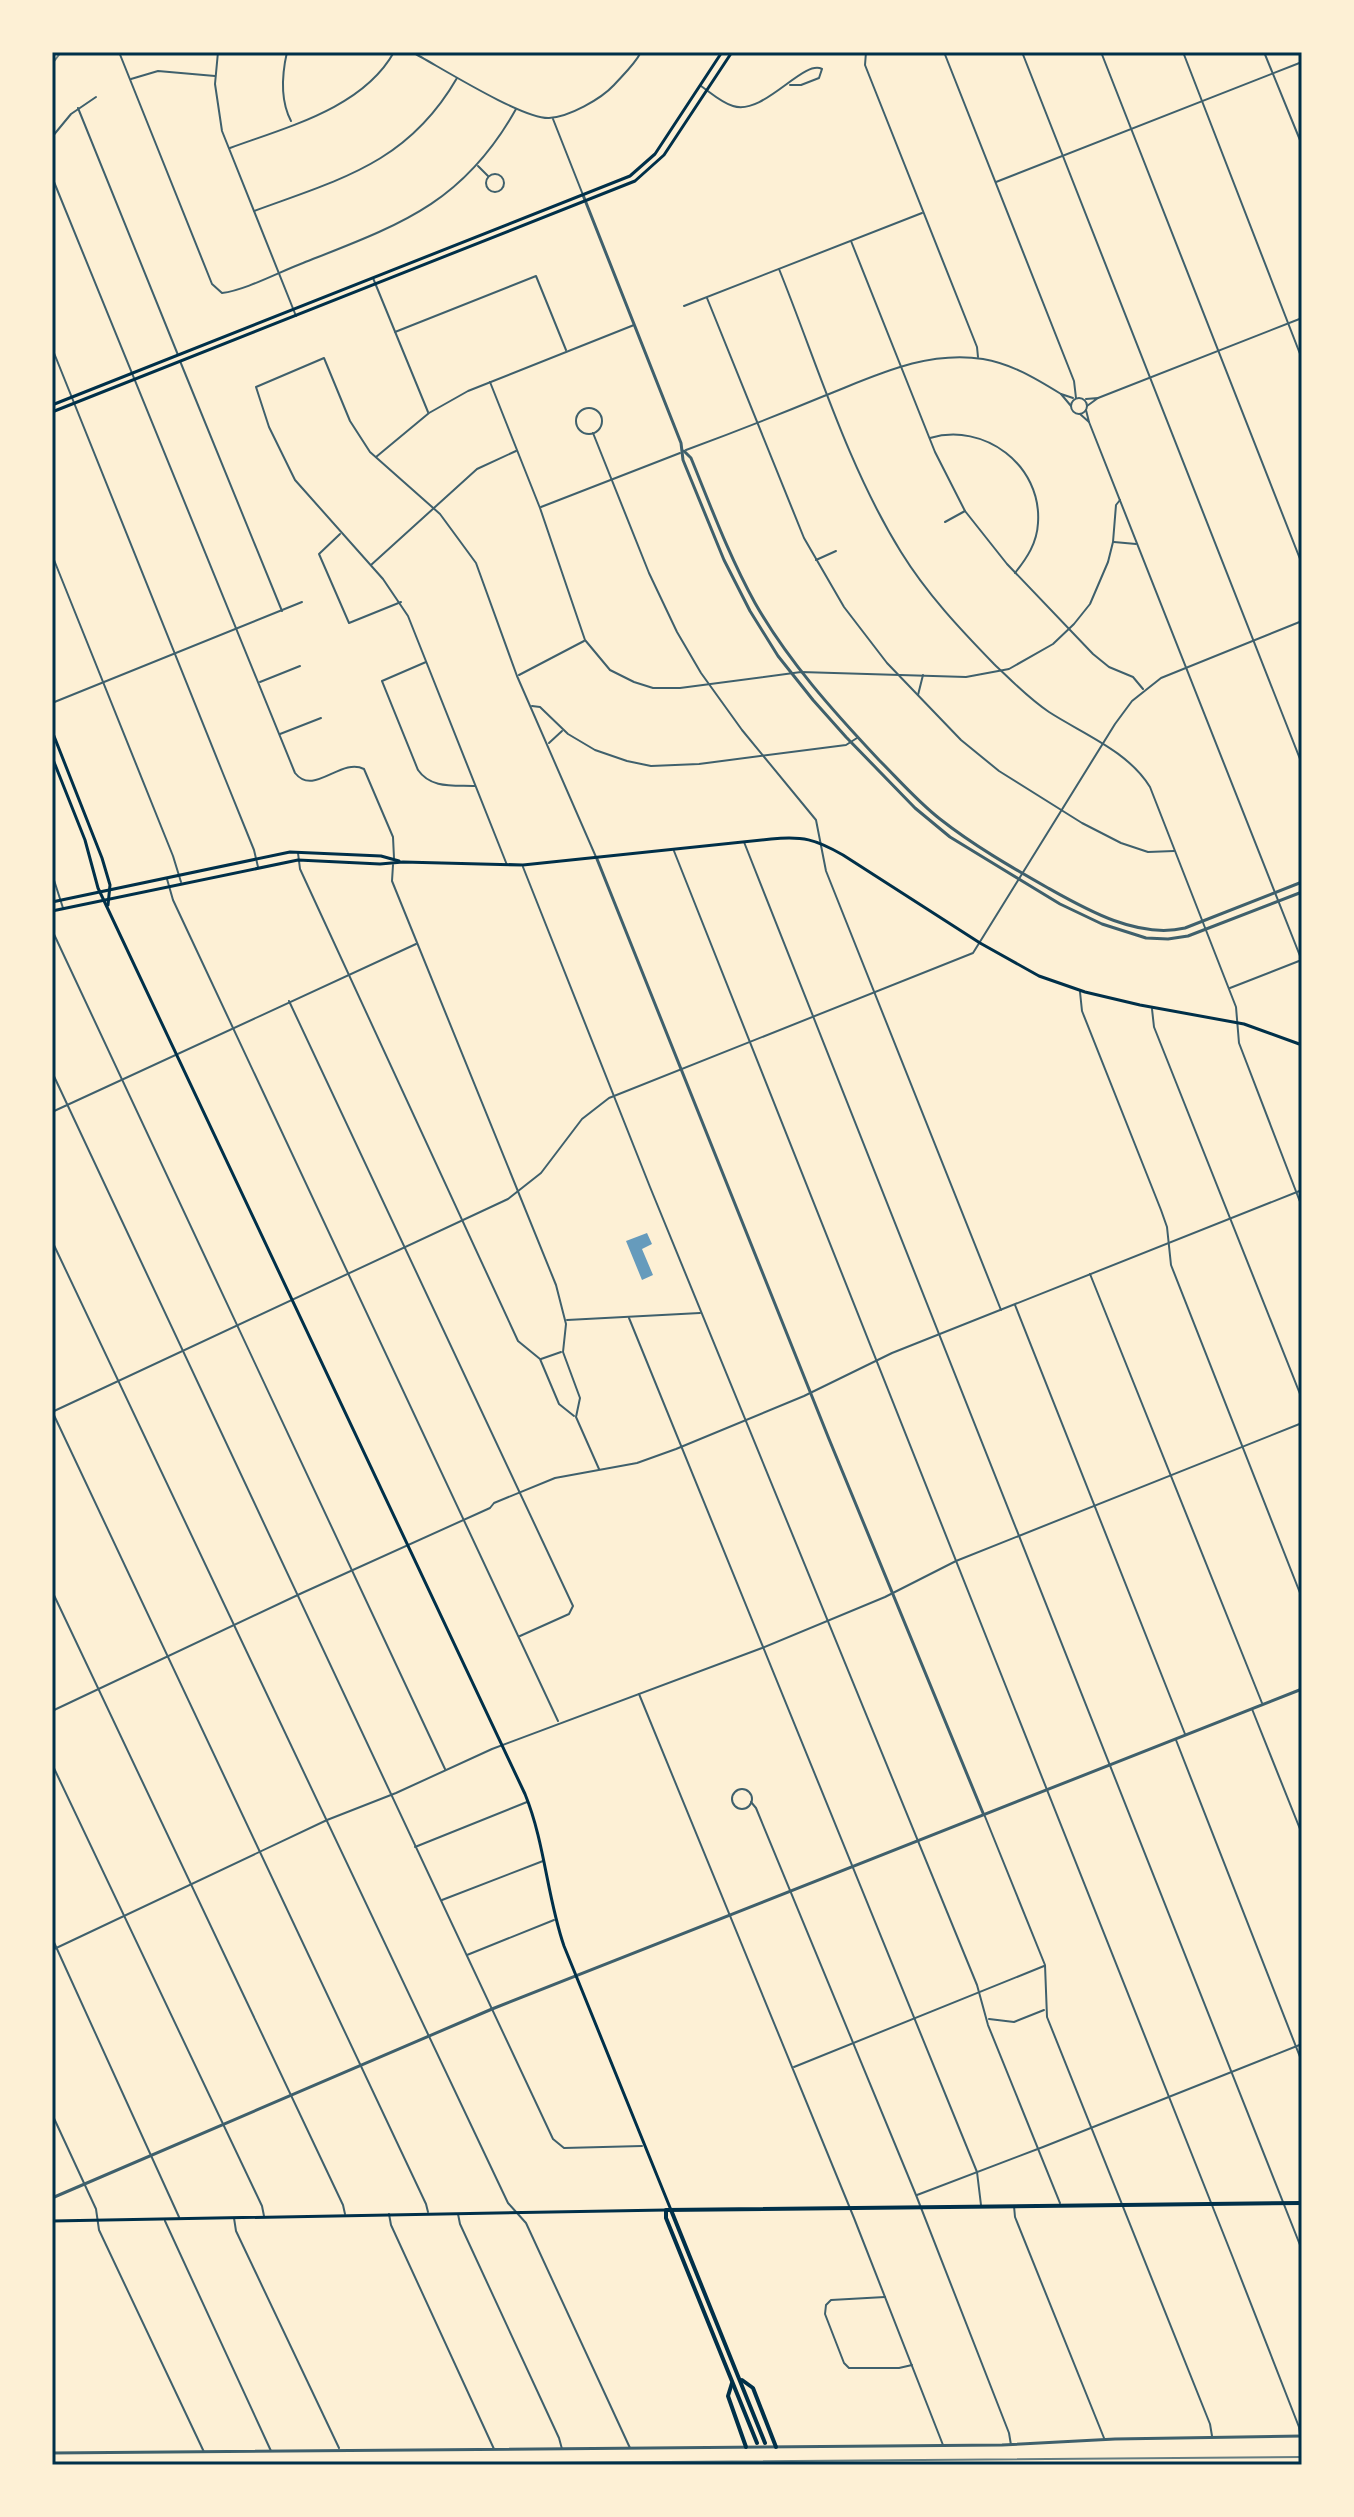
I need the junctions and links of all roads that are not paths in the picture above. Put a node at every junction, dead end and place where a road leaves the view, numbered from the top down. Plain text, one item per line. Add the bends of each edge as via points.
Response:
1 (119, 52) edge
2 (218, 52) edge
3 (287, 52) edge
4 (394, 52) edge
5 (412, 52) edge
6 (641, 52) edge
7 (722, 52) edge
8 (732, 52) edge
9 (866, 52) edge
10 (944, 52) edge
11 (1022, 52) edge
12 (1101, 52) edge
13 (1183, 52) edge
14 (1264, 52) edge
15 (1302, 62) edge
16 (1274, 73) junction
17 (215, 76) junction
18 (458, 77) junction
19 (130, 80) junction
20 (700, 85) junction
21 (790, 85) junction
22 (706, 89) junction
23 (96, 97) dead end
24 (1202, 101) junction
25 (78, 108) junction
26 (516, 109) junction
27 (553, 118) junction
28 (292, 124) junction
29 (1131, 129) junction
30 (52, 137) edge
31 (1302, 145) edge
32 (228, 149) junction
33 (1063, 156) junction
34 (477, 166) junction
35 (489, 176) junction
36 (52, 177) edge
37 (995, 183) junction
38 (583, 195) junction
39 (586, 202) junction
40 (254, 212) junction
41 (923, 212) junction
42 (851, 241) junction
43 (779, 269) junction
44 (278, 273) junction
45 (373, 278) junction
46 (376, 285) junction
47 (707, 298) junction
48 (684, 306) dead end
49 (293, 308) junction
50 (296, 316) junction
51 (1302, 318) edge
52 (1288, 323) junction
53 (634, 325) junction
54 (395, 332) junction
55 (52, 348) edge
56 (1218, 350) junction
57 (567, 351) junction
58 (178, 355) junction
59 (978, 359) junction
60 (1302, 359) edge
61 (181, 361) junction
62 (901, 366) junction
63 (131, 373) junction
64 (1150, 377) junction
65 (134, 380) junction
66 (490, 382) junction
67 (1061, 394) junction
68 (828, 395) junction
69 (72, 397) junction
70 (1075, 398) junction
71 (1098, 398) junction
72 (1083, 399) junction
73 (75, 404) junction
74 (52, 405) edge
75 (1071, 406) junction
76 (1086, 408) junction
77 (52, 412) edge
78 (429, 413) junction
79 (1079, 413) junction
80 (1089, 422) junction
81 (756, 423) junction
82 (593, 433) junction
83 (929, 438) junction
84 (517, 451) junction
85 (684, 451) junction
86 (375, 457) junction
87 (612, 480) junction
88 (1120, 500) junction
89 (434, 508) junction
90 (540, 508) junction
91 (965, 511) junction
92 (945, 522) dead end
93 (341, 533) junction
94 (1113, 542) junction
95 (1138, 544) junction
96 (836, 551) dead end
97 (52, 555) edge
98 (815, 560) junction
99 (1302, 564) edge
100 (371, 565) junction
101 (738, 570) junction
102 (1015, 573) junction
103 (730, 574) junction
104 (302, 602) dead end
105 (401, 602) junction
106 (282, 611) junction
107 (1302, 621) edge
108 (1069, 629) junction
109 (235, 630) junction
110 (585, 640) junction
111 (1253, 640) junction
112 (175, 654) junction
113 (427, 662) junction
114 (300, 666) dead end
115 (1186, 667) junction
116 (1002, 670) junction
117 (801, 672) junction
118 (791, 673) junction
119 (896, 673) junction
120 (923, 675) junction
121 (517, 676) junction
122 (103, 683) junction
123 (259, 683) junction
124 (709, 683) junction
125 (1144, 690) junction
126 (918, 696) junction
127 (52, 703) edge
128 (531, 706) junction
129 (321, 718) dead end
130 (52, 731) edge
131 (564, 731) junction
132 (279, 735) junction
133 (858, 737) junction
134 (851, 743) junction
135 (548, 744) junction
136 (1102, 745) junction
137 (761, 754) junction
138 (52, 757) edge
139 (1302, 764) edge
140 (477, 786) junction
141 (1061, 811) junction
142 (744, 842) junction
143 (821, 842) junction
144 (673, 850) junction
145 (1175, 850) junction
146 (298, 851) junction
147 (256, 858) junction
148 (597, 859) junction
149 (298, 860) junction
150 (393, 861) junction
151 (523, 865) junction
152 (507, 866) junction
153 (258, 867) junction
154 (1023, 873) junction
155 (52, 874) edge
156 (179, 875) junction
157 (166, 877) junction
158 (1018, 880) junction
159 (1302, 882) edge
160 (181, 883) junction
161 (168, 886) junction
162 (109, 889) junction
163 (100, 891) junction
164 (1302, 892) edge
165 (1275, 893) junction
166 (106, 899) junction
167 (61, 900) junction
168 (1279, 901) junction
169 (52, 902) edge
170 (64, 909) junction
171 (52, 911) edge
172 (1203, 922) junction
173 (1206, 929) junction
174 (52, 930) edge
175 (980, 943) junction
176 (417, 944) junction
177 (1302, 960) edge
178 (348, 974) junction
179 (1302, 975) edge
180 (1229, 988) junction
181 (1081, 991) junction
182 (874, 992) junction
183 (289, 1001) junction
184 (1153, 1008) junction
185 (812, 1017) junction
186 (1238, 1022) junction
187 (233, 1027) junction
188 (749, 1043) junction
189 (1302, 1045) edge
190 (177, 1054) junction
191 (681, 1069) junction
192 (52, 1072) edge
193 (122, 1080) junction
194 (614, 1096) junction
195 (67, 1105) junction
196 (52, 1112) edge
197 (1302, 1190) edge
198 (518, 1192) junction
199 (1296, 1192) junction
200 (1302, 1207) edge
201 (1230, 1219) junction
202 (462, 1220) junction
203 (52, 1241) edge
204 (1168, 1244) junction
205 (405, 1246) junction
206 (348, 1273) junction
207 (1090, 1274) junction
208 (292, 1298) junction
209 (1014, 1304) junction
210 (1001, 1310) junction
211 (702, 1312) junction
212 (629, 1318) junction
213 (566, 1321) junction
214 (236, 1325) junction
215 (939, 1335) junction
216 (182, 1350) junction
217 (563, 1352) junction
218 (540, 1359) junction
219 (876, 1360) junction
220 (119, 1380) junction
221 (811, 1393) junction
222 (1302, 1399) edge
223 (52, 1411) edge
224 (576, 1417) junction
225 (746, 1421) junction
226 (1302, 1423) edge
227 (681, 1447) junction
228 (1243, 1447) junction
229 (599, 1469) junction
230 (1169, 1476) junction
231 (520, 1493) junction
232 (1095, 1506) junction
233 (464, 1520) junction
234 (1019, 1536) junction
235 (407, 1545) junction
236 (956, 1561) junction
237 (352, 1570) junction
238 (52, 1591) edge
239 (892, 1594) junction
240 (298, 1595) junction
241 (1302, 1598) edge
242 (827, 1620) junction
243 (234, 1625) junction
244 (519, 1637) junction
245 (762, 1648) junction
246 (169, 1656) junction
247 (99, 1689) junction
248 (1302, 1689) edge
249 (639, 1694) junction
250 (1262, 1704) junction
251 (1252, 1708) junction
252 (52, 1711) edge
253 (558, 1723) junction
254 (1185, 1734) junction
255 (1175, 1739) junction
256 (502, 1745) junction
257 (1110, 1763) junction
258 (52, 1764) edge
259 (446, 1770) junction
260 (1046, 1788) junction
261 (391, 1795) junction
262 (528, 1802) junction
263 (751, 1802) junction
264 (983, 1813) junction
265 (327, 1820) junction
266 (1302, 1834) edge
267 (917, 1839) junction
268 (415, 1847) junction
269 (261, 1851) junction
270 (543, 1861) junction
271 (852, 1866) junction
272 (191, 1884) junction
273 (789, 1890) junction
274 (441, 1901) junction
275 (729, 1915) junction
276 (124, 1916) junction
277 (556, 1920) junction
278 (52, 1938) edge
279 (57, 1948) junction
280 (52, 1950) edge
281 (467, 1955) junction
282 (1045, 1965) junction
283 (575, 1976) junction
284 (979, 1991) junction
285 (492, 2009) junction
286 (1045, 2010) junction
287 (914, 2017) junction
288 (988, 2018) junction
289 (430, 2036) junction
290 (852, 2042) junction
291 (1302, 2044) edge
292 (1296, 2046) junction
293 (1302, 2062) edge
294 (361, 2065) junction
295 (792, 2068) junction
296 (1231, 2072) junction
297 (291, 2095) junction
298 (1169, 2097) junction
299 (52, 2114) edge
300 (223, 2124) junction
301 (1092, 2128) junction
302 (642, 2146) junction
303 (1039, 2149) junction
304 (153, 2155) junction
305 (977, 2172) junction
306 (84, 2184) junction
307 (916, 2195) junction
308 (52, 2198) edge
309 (1211, 2203) junction
310 (1284, 2203) junction
311 (1302, 2203) edge
312 (1060, 2205) junction
313 (1122, 2205) junction
314 (981, 2206) junction
315 (1014, 2206) junction
316 (920, 2207) junction
317 (850, 2208) junction
318 (668, 2210) junction
319 (458, 2213) junction
320 (517, 2213) junction
321 (389, 2214) junction
322 (428, 2214) junction
323 (345, 2215) junction
324 (264, 2216) junction
325 (234, 2217) junction
326 (165, 2218) junction
327 (180, 2218) junction
328 (97, 2219) junction
329 (52, 2221) edge
330 (1302, 2250) edge
331 (885, 2297) junction
332 (913, 2365) junction
333 (740, 2379) junction
334 (732, 2383) junction
335 (1301, 2436) edge
336 (1212, 2437) junction
337 (1105, 2439) junction
338 (765, 2443) dead end
339 (1011, 2445) junction
340 (752, 2446) junction
341 (943, 2446) junction
342 (776, 2447) junction
343 (562, 2449) junction
344 (630, 2449) junction
345 (494, 2450) junction
346 (339, 2451) junction
347 (204, 2452) junction
348 (271, 2452) junction
349 (52, 2453) edge

1 - 19 street
2 - 17 street
3 - 28 street via 283,85
4 - 28 street via 361,91
5 - 18 street
6 - 27 street via 602,96
7 - 20 main road
8 - 22 main road
9 - 41 street via 865,65
10 - 37 street
11 - 33 street
12 - 29 street
13 - 24 street
14 - 16 street
15 - 16 street
16 - 24 street
16 - 31 street
17 - 19 street via 158,71
17 - 32 street
18 - 26 street
18 - 40 street via 430,120 387,156
19 - 44 street via 214,288 229,292
20 - 22 street
20 - 38 main road via 645,165
21 - 21 street via 819,78 822,69 813,67
21 - 22 street via 739,108
22 - 39 main road via 654,167
23 - 25 street
24 - 29 street
24 - 52 street
25 - 30 street
25 - 58 street
26 - 27 street
26 - 34 street
27 - 38 street
28 - 32 street
29 - 33 street
29 - 56 street
32 - 40 street
33 - 37 street
33 - 64 street
34 - 35 street
34 - 44 street via 438,201 405,221
35 - 35 street via 489,189 503,188 500,175
36 - 63 street
37 - 70 street via 1074,381
38 - 39 street
38 - 45 main road
39 - 46 main road
39 - 53 street
40 - 44 street
41 - 42 street
41 - 59 street
42 - 43 street
42 - 62 street
43 - 47 street
43 - 68 street
44 - 49 street
45 - 46 street
45 - 49 main road
46 - 50 main road
46 - 54 street
47 - 48 street
47 - 81 street
49 - 50 street
49 - 58 main road
50 - 61 main road
51 - 52 street
52 - 56 street
52 - 60 street
53 - 57 street
53 - 85 street
54 - 57 street via 536,276
54 - 78 street
55 - 69 street
56 - 64 street
56 - 99 street
57 - 66 street
58 - 61 street
58 - 63 main road
59 - 62 street via 938,357
59 - 67 street via 1017,368
61 - 65 main road
61 - 106 street
62 - 68 street
62 - 83 street
63 - 65 street
63 - 69 main road
64 - 71 street
64 - 111 street
65 - 73 main road
65 - 109 street
66 - 78 street
66 - 84 street
67 - 70 street
67 - 75 street
68 - 81 street
68 - 116 street via 871,498 902,554 948,615
69 - 73 street
69 - 74 main road
70 - 72 street
70 - 75 street
71 - 72 street
71 - 76 street
72 - 76 street
73 - 77 main road
73 - 112 street
75 - 79 street
76 - 79 street
76 - 80 street
78 - 86 street
79 - 80 street
80 - 88 street
81 - 85 street
81 - 98 street
82 - 82 street via 600,428 601,416 583,410 577,424 581,431
82 - 87 street
83 - 91 street
83 - 102 street via 955,433 985,440 1006,452 1025,473 1038,522 1031,549
84 - 89 street via 477,469
84 - 90 street
85 - 87 street
85 - 101 street
85 - 103 street via 683,460
86 - 89 street
86 - 93 street via 350,421 324,358 256,387 288,470
87 - 90 street
87 - 124 street via 662,602
88 - 94 street
88 - 95 street
89 - 100 street
89 - 121 street via 476,563
90 - 110 street
91 - 92 street
91 - 102 street
93 - 100 street
93 - 105 street via 319,554 349,623
94 - 95 street
94 - 108 street via 1090,604
95 - 115 street
96 - 98 street
97 - 122 street
98 - 119 street
100 - 105 street
101 - 103 street
101 - 117 street
102 - 108 street
103 - 118 street
104 - 106 street
105 - 113 street
106 - 109 street
107 - 111 street
108 - 116 street via 1040,653
108 - 125 street via 1100,661 1133,677
109 - 112 street
109 - 123 street
110 - 121 street
110 - 124 street via 610,670 642,685 661,689
111 - 115 street
111 - 139 street
112 - 122 street
112 - 147 street
113 - 140 street
113 - 140 street via 382,681 425,779 438,785
114 - 123 street
115 - 125 street
115 - 165 street
116 - 120 street via 966,677
116 - 136 street via 1037,703
117 - 118 street
117 - 119 street
117 - 133 street
118 - 124 street
118 - 134 street
119 - 120 street
119 - 126 street
120 - 126 street
121 - 128 street
122 - 127 street
122 - 156 street
123 - 132 street
124 - 137 street
125 - 136 street
126 - 141 street via 985,761
128 - 131 street via 540,707
128 - 135 street
129 - 132 street
130 - 162 main road via 98,846
131 - 135 street
131 - 137 street via 606,755 651,766
132 - 150 street via 303,781 350,766 364,769 393,837
133 - 134 street
133 - 154 street via 933,813
134 - 137 street
134 - 158 street via 936,827
135 - 148 street
136 - 141 street
136 - 145 street via 1129,761 1144,778
137 - 143 street via 816,820
138 - 163 main road
140 - 152 street
141 - 145 street via 1129,847
141 - 154 street
142 - 143 main road via 795,837
142 - 144 main road
142 - 185 street
143 - 175 main road
143 - 182 street via 826,871
144 - 148 main road
144 - 188 street
145 - 172 street
146 - 147 main road
146 - 149 street
146 - 150 main road
147 - 153 street
147 - 156 main road
148 - 151 main road
148 - 191 street
149 - 150 main road
149 - 153 main road
149 - 178 street
150 - 152 main road
150 - 176 street via 392,881
151 - 152 main road
151 - 194 street
153 - 160 main road
154 - 158 street
154 - 172 street via 1082,906 1138,928 1172,931
155 - 167 street
156 - 157 main road
156 - 160 street
157 - 161 street
157 - 162 main road
158 - 173 street via 1083,916 1135,936 1174,939
158 - 175 street
159 - 165 street
160 - 161 main road
161 - 166 main road
161 - 187 street
162 - 163 main road
162 - 166 main road
163 - 166 main road
163 - 167 main road
164 - 168 street
165 - 168 street
165 - 172 street
166 - 170 main road
166 - 190 main road
167 - 169 main road
167 - 170 street
168 - 173 street
168 - 177 street
170 - 171 main road
172 - 173 street
173 - 180 street
174 - 193 street
175 - 181 main road via 1034,974
175 - 182 street via 970,955
176 - 178 street
176 - 198 street
177 - 179 street
177 - 180 street
178 - 183 street
178 - 202 street
180 - 186 street
181 - 184 main road
181 - 204 street via 1080,1005 1161,1210
182 - 185 street
182 - 210 street
183 - 187 street
183 - 205 street
184 - 186 main road
184 - 201 street via 1152,1023
185 - 188 street
185 - 215 street
186 - 189 main road
186 - 199 street via 1239,1043
187 - 190 street
187 - 206 street
188 - 191 street
188 - 219 street
190 - 193 street
190 - 208 main road
191 - 194 street
191 - 221 street
192 - 195 street
193 - 195 street
193 - 214 street
194 - 198 street via 582,1119 551,1162
194 - 211 street
195 - 196 street
195 - 216 street
197 - 199 street
198 - 202 street
198 - 213 street
199 - 200 street
199 - 201 street
201 - 204 street
201 - 222 street
202 - 205 street
202 - 218 street via 518,1341
203 - 220 street
204 - 207 street
204 - 228 street via 1171,1265
205 - 206 street
205 - 231 street
206 - 208 street
206 - 233 street
207 - 209 street
207 - 230 street
208 - 214 street
208 - 235 main road
209 - 210 street
209 - 232 street
210 - 215 street
211 - 212 street
211 - 225 street
212 - 213 street
212 - 227 street
213 - 217 street
214 - 216 street
214 - 237 street
215 - 219 street
215 - 234 street
216 - 220 street
216 - 240 street
217 - 218 street
217 - 224 street via 580,1398
218 - 224 street via 559,1404
219 - 221 street
219 - 236 street
220 - 223 street
220 - 243 street
221 - 225 street
221 - 239 street
223 - 246 street
224 - 229 street
225 - 227 street
225 - 242 street
226 - 228 street
227 - 229 street
227 - 245 street
228 - 230 street
228 - 241 street
229 - 231 street via 555,1478
230 - 232 street
230 - 250 street
231 - 233 street
231 - 244 street via 573,1606
232 - 234 street
232 - 254 street
233 - 235 street
233 - 244 street
234 - 236 street
234 - 257 street
235 - 237 street
235 - 256 main road
236 - 239 street
236 - 260 street
237 - 240 street
237 - 259 street
238 - 247 street
239 - 242 street
239 - 264 street
240 - 243 street
240 - 261 street
242 - 245 street
242 - 267 street
243 - 246 street
243 - 265 street
244 - 253 street
245 - 249 street
245 - 271 street
246 - 247 street
246 - 269 street
247 - 252 street
247 - 272 street
248 - 250 street
249 - 253 street
249 - 275 street
250 - 251 street
251 - 254 street
251 - 266 street
253 - 256 street
254 - 255 street
255 - 257 street
255 - 292 street
256 - 259 street
256 - 262 main road
257 - 260 street
257 - 296 street
258 - 276 street
259 - 261 street
260 - 264 street
260 - 298 street
261 - 265 street
261 - 268 street
262 - 268 street
262 - 270 main road
263 - 263 street via 745,1789 732,1796 737,1807
263 - 273 street
264 - 267 street
264 - 282 street
265 - 269 street
265 - 289 street
267 - 271 street
267 - 284 street
268 - 274 street
269 - 272 street
269 - 294 street
270 - 274 street
270 - 277 main road
271 - 273 street
271 - 287 street
272 - 276 street
272 - 297 street
273 - 275 street
273 - 290 street
274 - 281 street
275 - 283 street
275 - 295 street
276 - 279 street
276 - 300 street
277 - 281 street
277 - 283 main road
278 - 279 street
279 - 280 street
279 - 304 street
281 - 285 street
282 - 284 street
282 - 286 street
283 - 285 street
283 - 302 main road
284 - 287 street
284 - 288 street
285 - 289 street
285 - 302 street via 557,2144
286 - 288 street via 1014,2022
286 - 301 street
287 - 290 street
287 - 305 street
288 - 303 street
289 - 294 street
289 - 320 street
290 - 295 street
290 - 307 street
291 - 292 street
292 - 293 street
292 - 296 street
294 - 297 street
294 - 322 street
295 - 317 street
296 - 298 street
296 - 310 street
297 - 300 street
297 - 323 street
298 - 301 street
298 - 309 street
299 - 306 street
300 - 304 street
300 - 324 street
301 - 303 street
301 - 313 street
302 - 318 main road
303 - 305 street
303 - 312 street
304 - 306 street
304 - 327 street
305 - 307 street
305 - 314 street
306 - 308 street
306 - 328 street
307 - 316 street
309 - 310 main road
309 - 313 main road
309 - 335 street
310 - 311 main road
310 - 330 street
312 - 313 main road
312 - 315 main road
313 - 336 street
314 - 315 main road
314 - 316 main road
315 - 337 street
316 - 317 main road
316 - 339 street
317 - 318 main road
317 - 331 street
318 - 320 main road
318 - 333 main road
318 - 334 main road via 666,2218
319 - 320 main road
319 - 322 main road
319 - 343 street
320 - 344 street
321 - 322 main road
321 - 323 main road
321 - 345 street
323 - 324 main road
324 - 325 main road
325 - 327 main road
325 - 346 street
326 - 327 main road
326 - 328 main road
326 - 348 street
328 - 329 main road
328 - 347 street
331 - 332 street
331 - 332 street via 831,2300 826,2305 844,2363 849,2368
332 - 341 street
333 - 338 main road
333 - 342 main road via 753,2388
334 - 340 main road
334 - 340 main road via 728,2396
335 - 336 street
336 - 337 street
337 - 339 street
339 - 341 street
340 - 342 street
340 - 344 street
341 - 342 street
343 - 344 street
343 - 345 street
345 - 346 street
346 - 348 street
347 - 348 street
347 - 349 street

